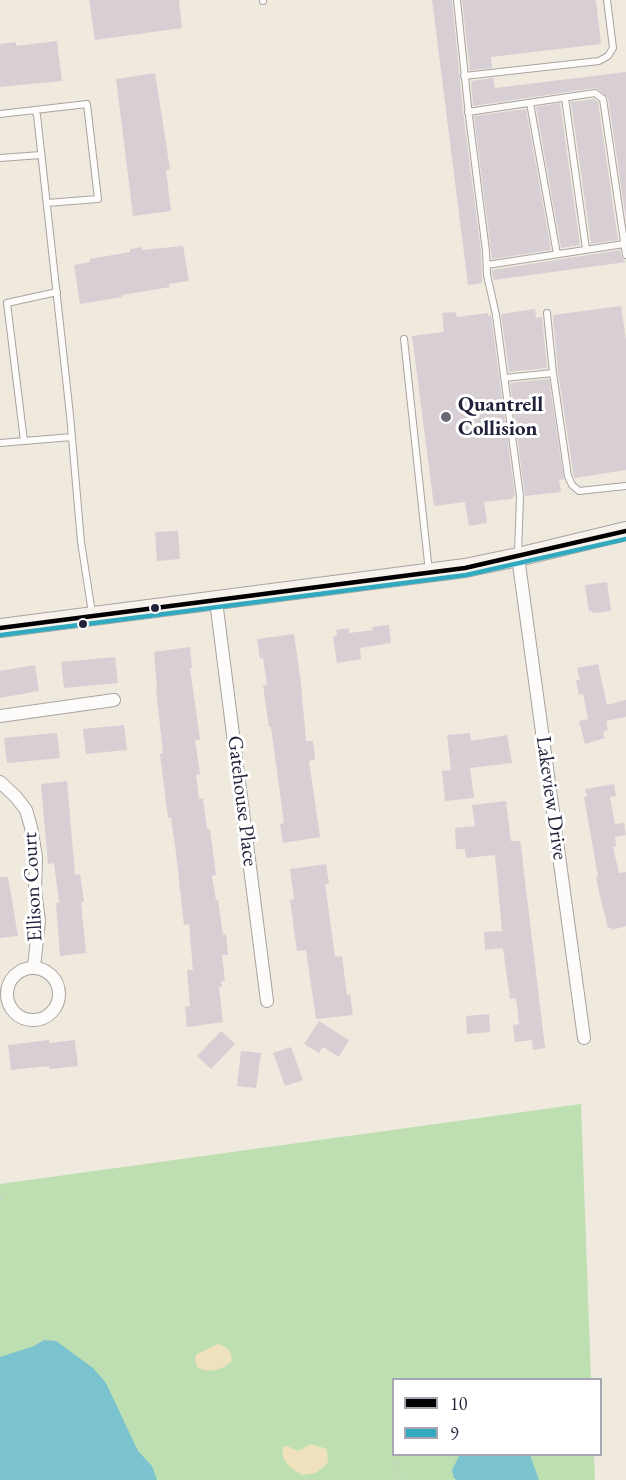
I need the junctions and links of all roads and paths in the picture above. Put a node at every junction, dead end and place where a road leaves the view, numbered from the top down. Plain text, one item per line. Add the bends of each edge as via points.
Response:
1 (457, 0) edge
2 (607, 0) edge
3 (465, 76) junction
4 (565, 98) junction
5 (530, 103) junction
6 (36, 110) junction
7 (468, 112) junction
8 (0, 114) edge
9 (41, 155) junction
10 (0, 158) edge
11 (47, 203) junction
12 (624, 244) junction
13 (586, 249) junction
14 (556, 254) junction
15 (626, 255) edge
16 (487, 265) junction
17 (57, 292) junction
18 (3, 305) edge
19 (547, 313) dead end
20 (404, 339) dead end
21 (553, 373) junction
22 (504, 378) junction
23 (72, 437) junction
24 (24, 441) junction
25 (0, 443) edge
26 (626, 486) edge
27 (626, 531) edge
28 (518, 557) junction
29 (429, 573) junction
30 (216, 601) junction
31 (93, 616) junction
32 (0, 628) edge
33 (114, 700) dead end
34 (0, 716) edge
35 (0, 782) edge
36 (34, 967) junction
37 (267, 1001) dead end
38 (584, 1038) dead end
39 (396, 1462) dead end
40 (401, 1480) edge

1 - 3 lane
2 - 3 lane via 613,48 599,61
3 - 7 lane
4 - 5 lane
4 - 12 lane via 595,93 603,99
4 - 13 lane
5 - 7 lane
5 - 14 lane
6 - 8 lane
6 - 9 lane
6 - 11 lane via 87,104 98,199
7 - 16 lane
9 - 10 lane
9 - 11 lane
11 - 17 lane
12 - 13 lane
12 - 15 lane
13 - 14 lane
14 - 16 lane
16 - 22 lane
17 - 18 lane
17 - 23 lane
18 - 24 lane
19 - 21 lane
20 - 29 lane
21 - 22 lane
21 - 26 lane via 572,485 579,491
22 - 28 lane via 520,496
23 - 24 lane
23 - 31 lane via 81,542
24 - 25 lane
27 - 28 main road
28 - 29 main road
28 - 38 street, Lakeview Drive
29 - 30 main road
30 - 31 main road
30 - 37 street, Gatehouse Place
31 - 32 main road
33 - 34 street
35 - 36 street, Ellison Court via 26,810 32,827 39,921
36 - 36 street, Ellison Court via 17,973 7,988 10,1006 23,1019 32,1021 54,1011 60,995 50,973
39 - 40 path

